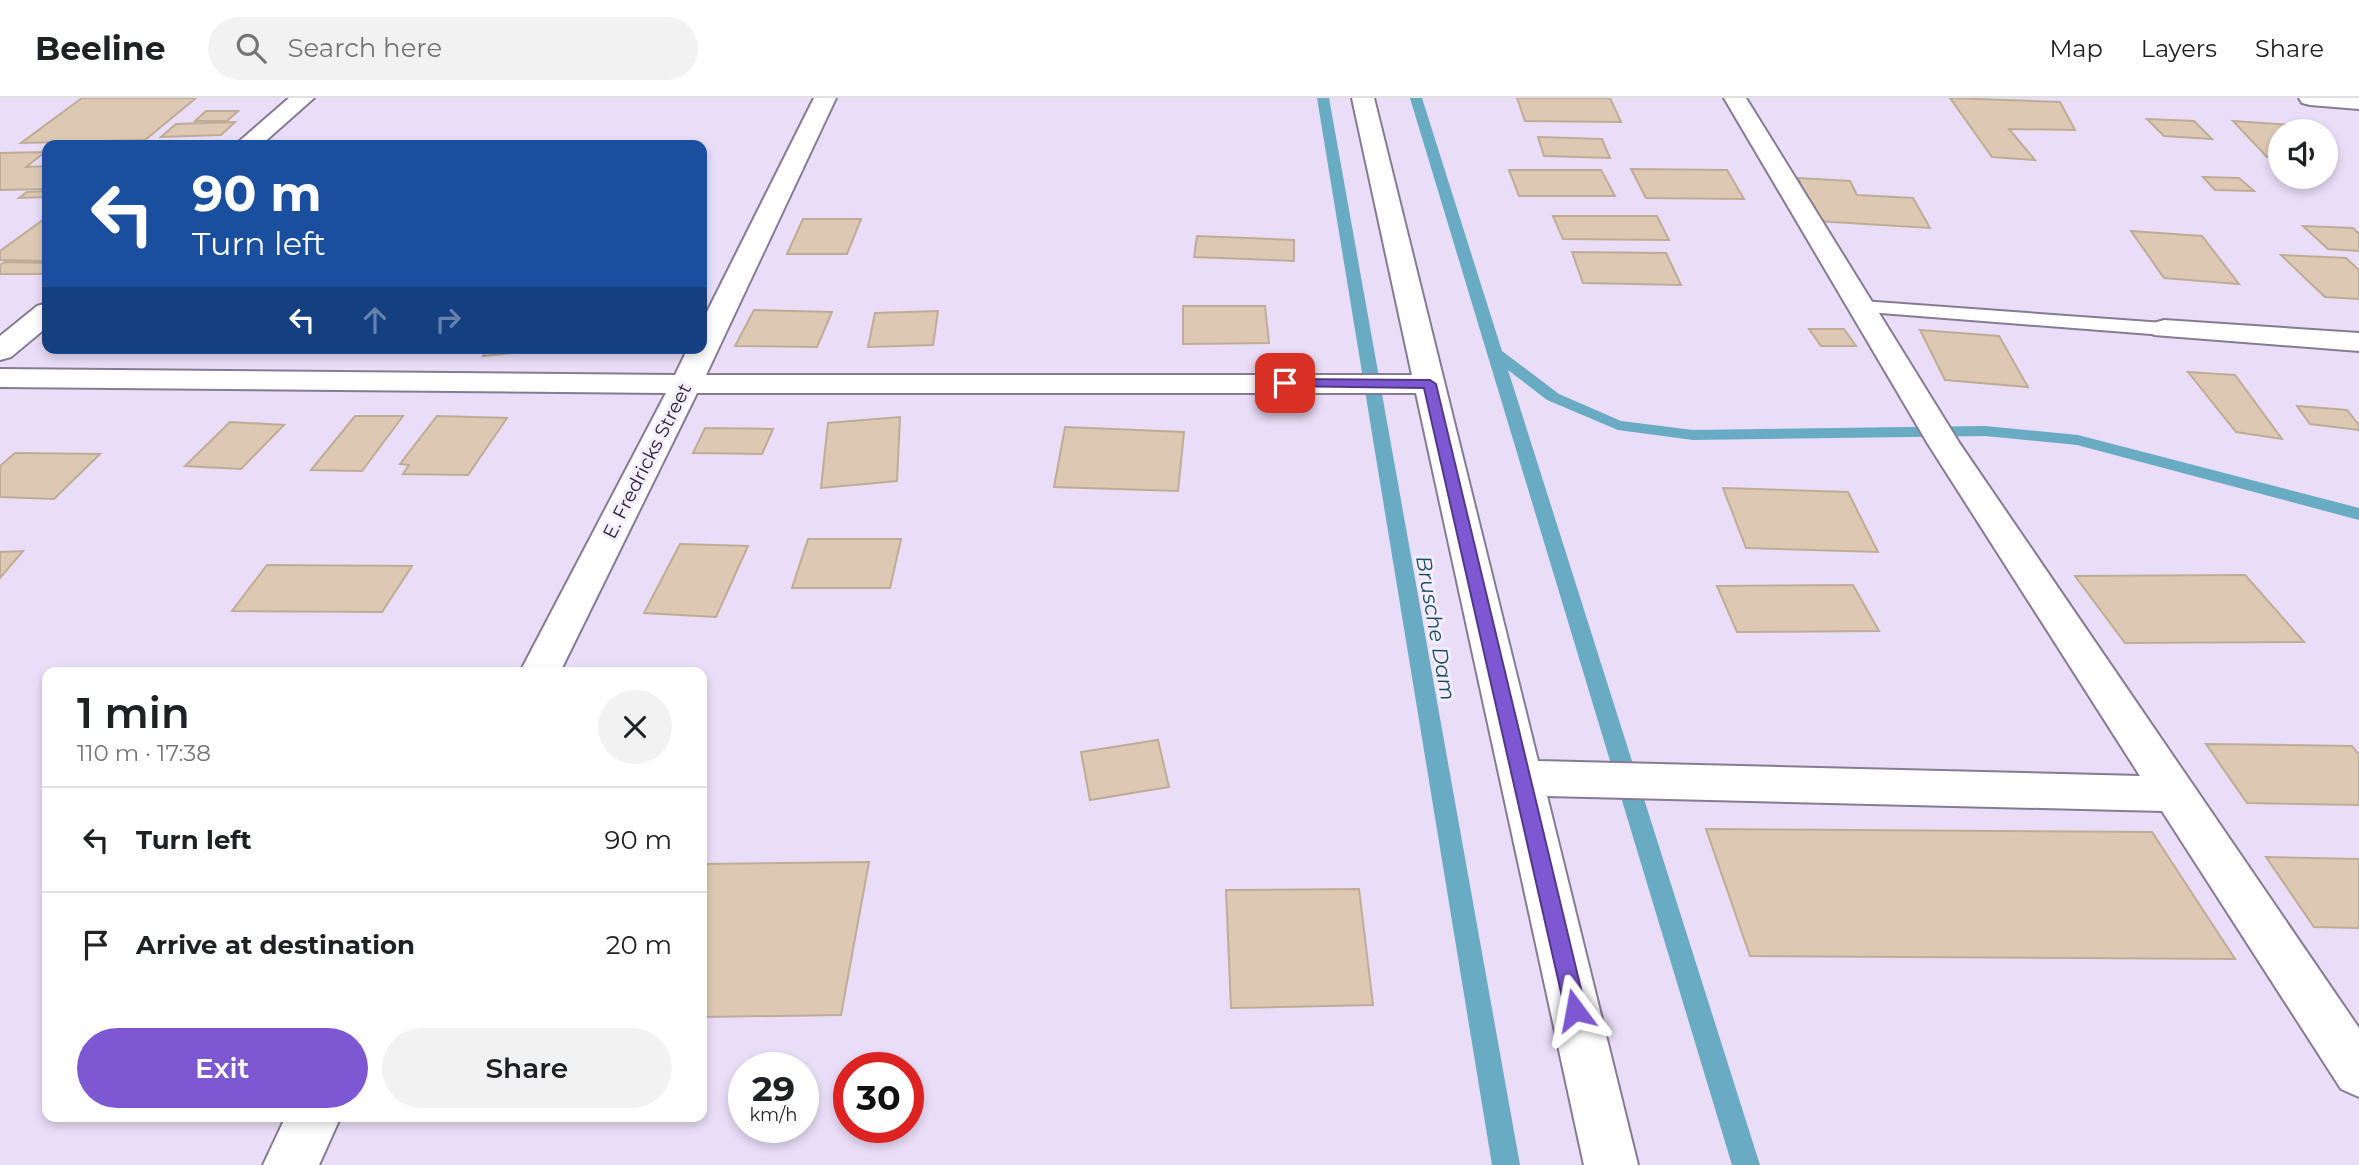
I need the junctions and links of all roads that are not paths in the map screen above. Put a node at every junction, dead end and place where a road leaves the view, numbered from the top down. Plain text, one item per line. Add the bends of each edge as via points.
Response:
1 (303, 98) edge
2 (825, 98) edge
3 (1363, 98) edge
4 (1735, 98) edge
5 (2310, 98) edge
6 (2359, 102) edge
7 (253, 140) edge
8 (1862, 307) junction
9 (42, 316) edge
10 (2164, 329) joint
11 (707, 341) edge
12 (2359, 342) edge
13 (0, 351) edge
14 (701, 354) edge
15 (0, 378) edge
16 (686, 384) junction
17 (1430, 384) junction
18 (543, 667) edge
19 (1522, 779) junction
20 (2175, 794) junction
21 (2359, 1072) edge
22 (312, 1122) edge
23 (290, 1165) edge
24 (1611, 1165) edge

1 - 7 street
2 - 11 street, E. Fredricks Street
3 - 17 street
4 - 8 street
5 - 6 street
8 - 10 lane
8 - 20 street via 1944,444
9 - 13 street
10 - 12 street
14 - 16 street, E. Fredricks Street
15 - 16 street
16 - 17 street
16 - 18 street, E. Fredricks Street
17 - 19 street
19 - 20 street
19 - 24 street
20 - 21 street
22 - 23 street

